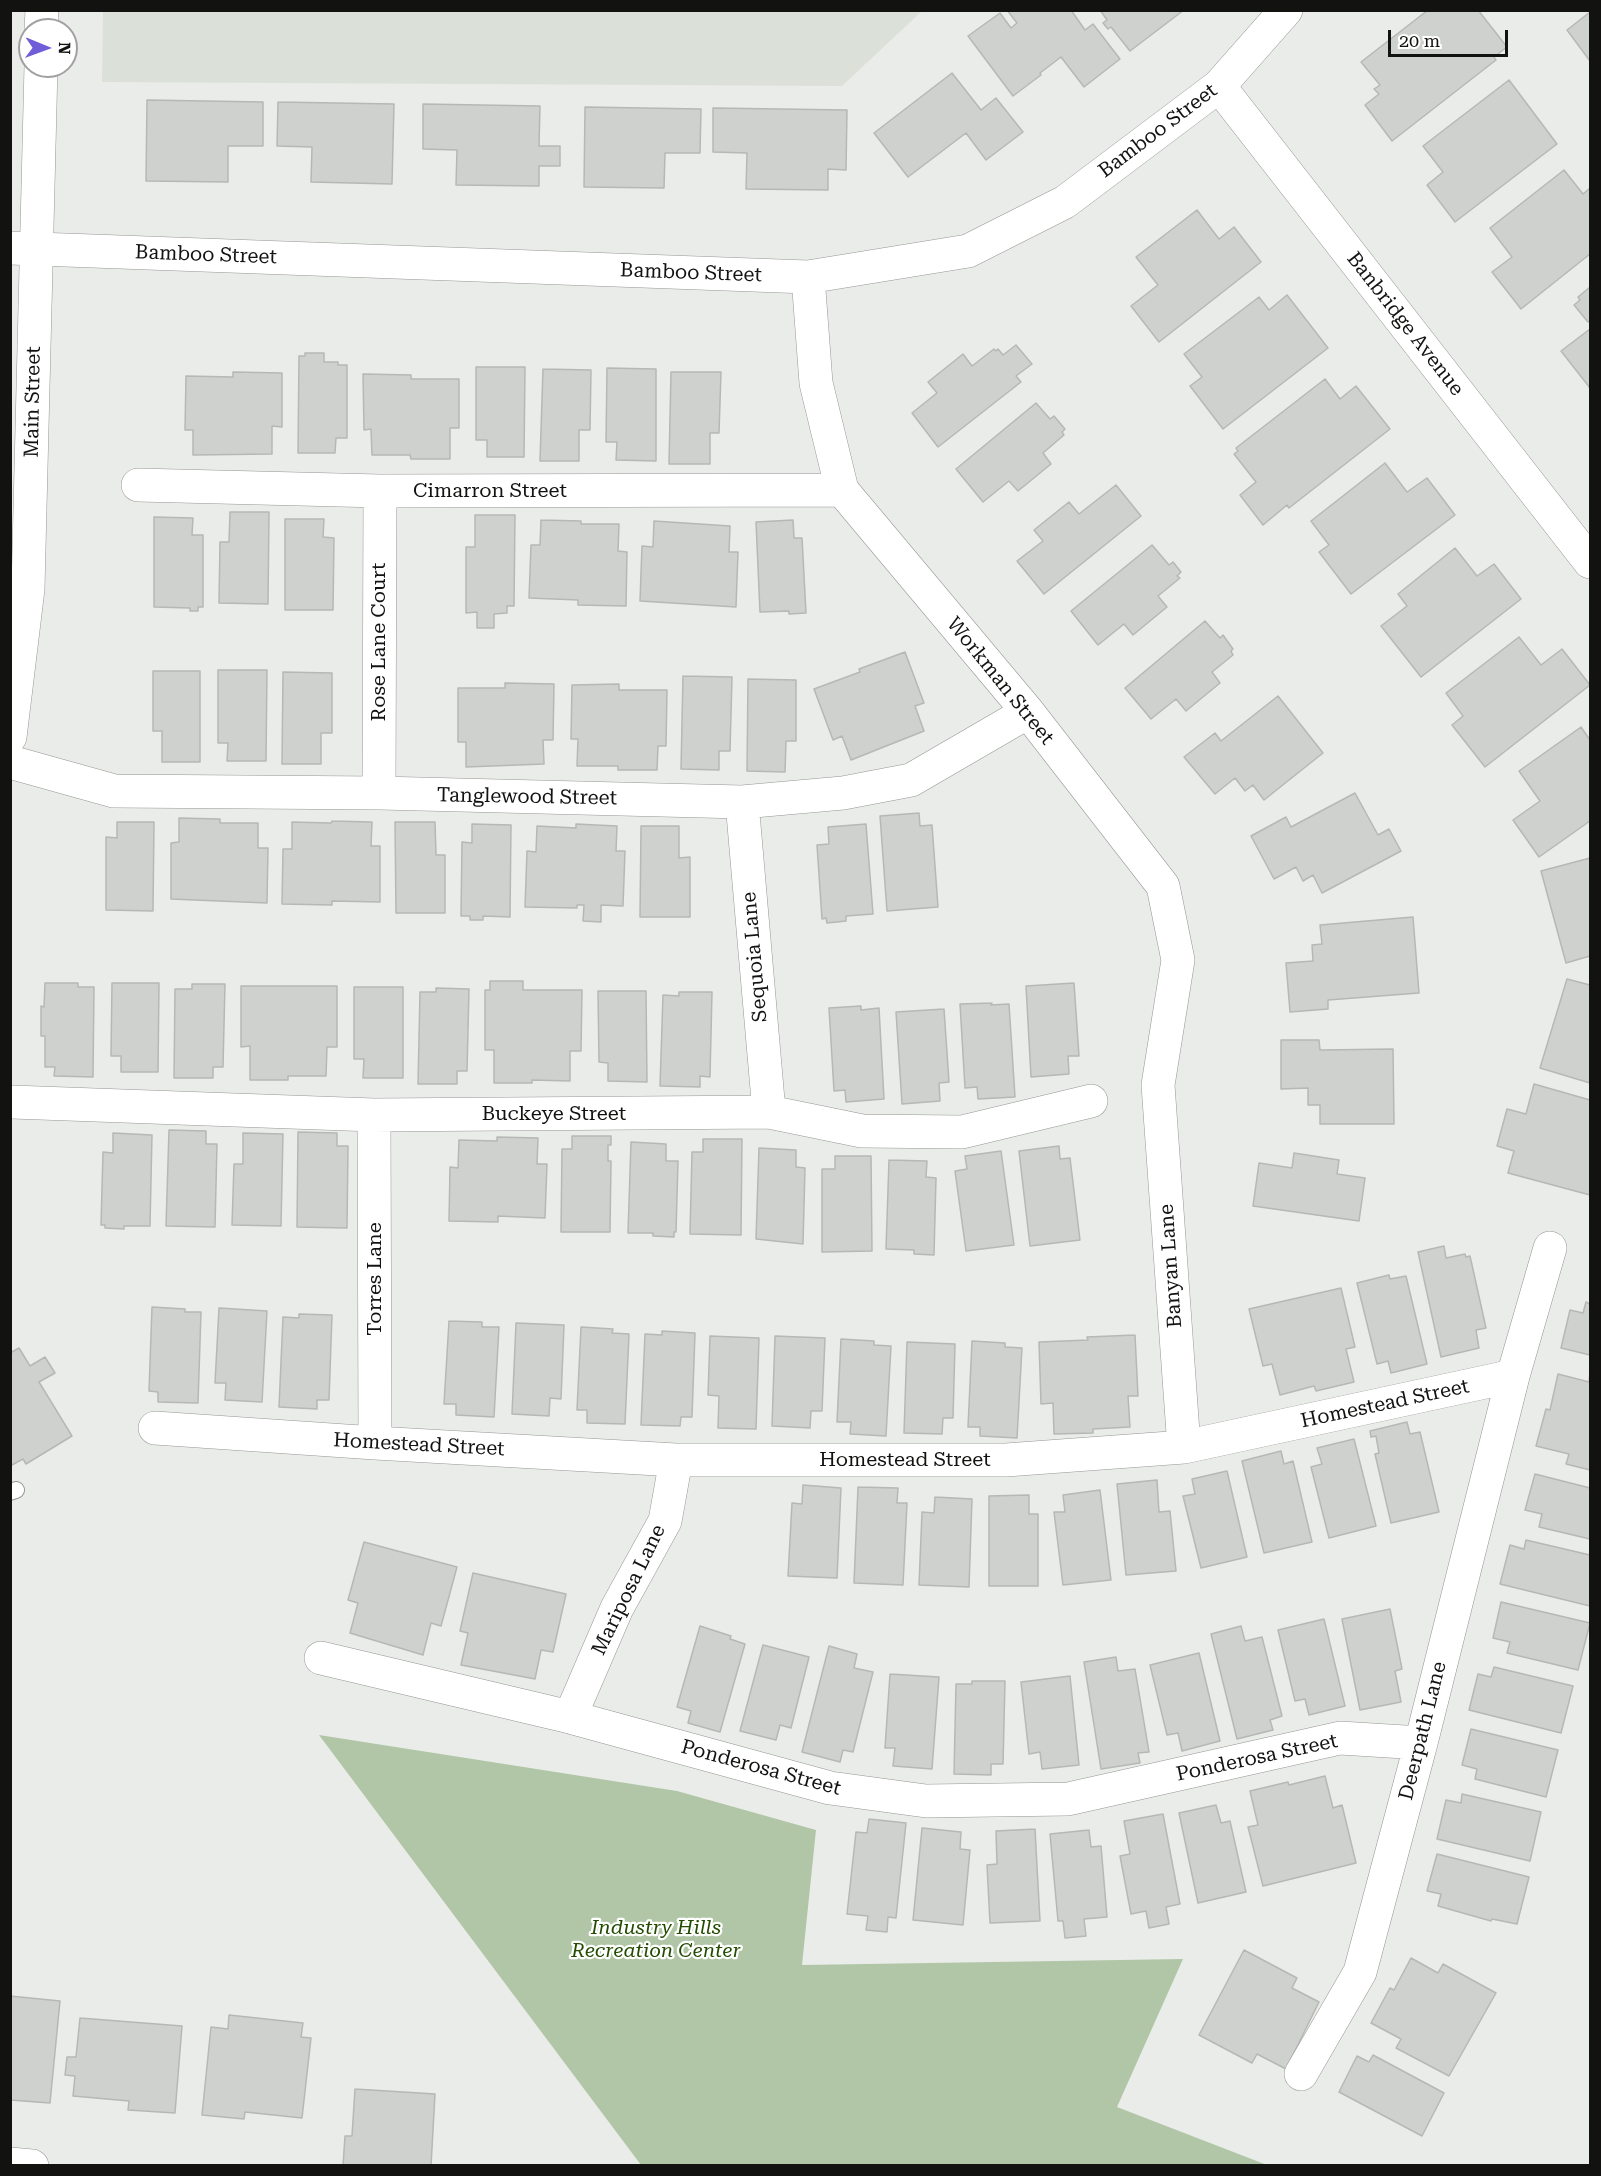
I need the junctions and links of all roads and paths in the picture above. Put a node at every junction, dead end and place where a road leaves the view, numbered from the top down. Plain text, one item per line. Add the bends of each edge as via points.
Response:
1 (1286, 10) edge
2 (39, 78) edge
3 (1219, 86) junction
4 (24, 249) edge
5 (808, 277) junction
6 (138, 485) dead end
7 (842, 490) junction
8 (380, 491) junction
9 (1590, 562) edge
10 (1028, 712) junction
11 (10, 737) edge
12 (10, 762) edge
13 (379, 793) junction
14 (742, 802) junction
15 (1158, 1086) joint
16 (1091, 1101) dead end
17 (12, 1102) edge
18 (769, 1112) junction
19 (374, 1115) junction
20 (1550, 1248) dead end
21 (1513, 1376) junction
22 (155, 1428) dead end
23 (375, 1443) junction
24 (1184, 1448) junction
25 (676, 1460) junction
26 (321, 1658) dead end
27 (570, 1717) junction
28 (1421, 1743) junction
29 (1301, 2074) dead end
30 (10, 2164) edge
31 (32, 2166) edge

1 - 3 street, Bamboo Street
2 - 4 street, Main Street
3 - 5 street, Bamboo Street via 1065,202 968,251
3 - 9 street, Banbridge Avenue
4 - 5 street, Bamboo Street
4 - 11 street, Main Street via 28,588
5 - 7 street, Workman Street via 816,383
6 - 8 street, Cimarron Street
7 - 8 street, Cimarron Street
7 - 10 street, Workman Street
8 - 13 street, Rose Lane Court
10 - 14 street, Tanglewood Street via 911,780 843,793
10 - 15 street, Workman Street via 1163,886 1178,960
12 - 13 street, Tanglewood Street via 114,791
13 - 14 street, Tanglewood Street
14 - 18 street, Sequoia Lane
15 - 24 street, Banyan Lane
16 - 18 street, Buckeye Street via 962,1132 862,1131
17 - 19 street, Buckeye Street
18 - 19 street, Buckeye Street
19 - 23 street, Torres Lane
20 - 21 street
21 - 24 street, Homestead Street
21 - 28 street, Deerpath Lane
22 - 23 street, Homestead Street
23 - 25 street, Homestead Street
24 - 25 street, Homestead Street via 1006,1460
25 - 27 street, Mariposa Lane via 665,1521 617,1608
26 - 27 street, Ponderosa Street
27 - 28 street, Ponderosa Street via 830,1788 926,1801 1068,1799 1340,1738
28 - 29 street, Deerpath Lane via 1360,1972
30 - 31 street

